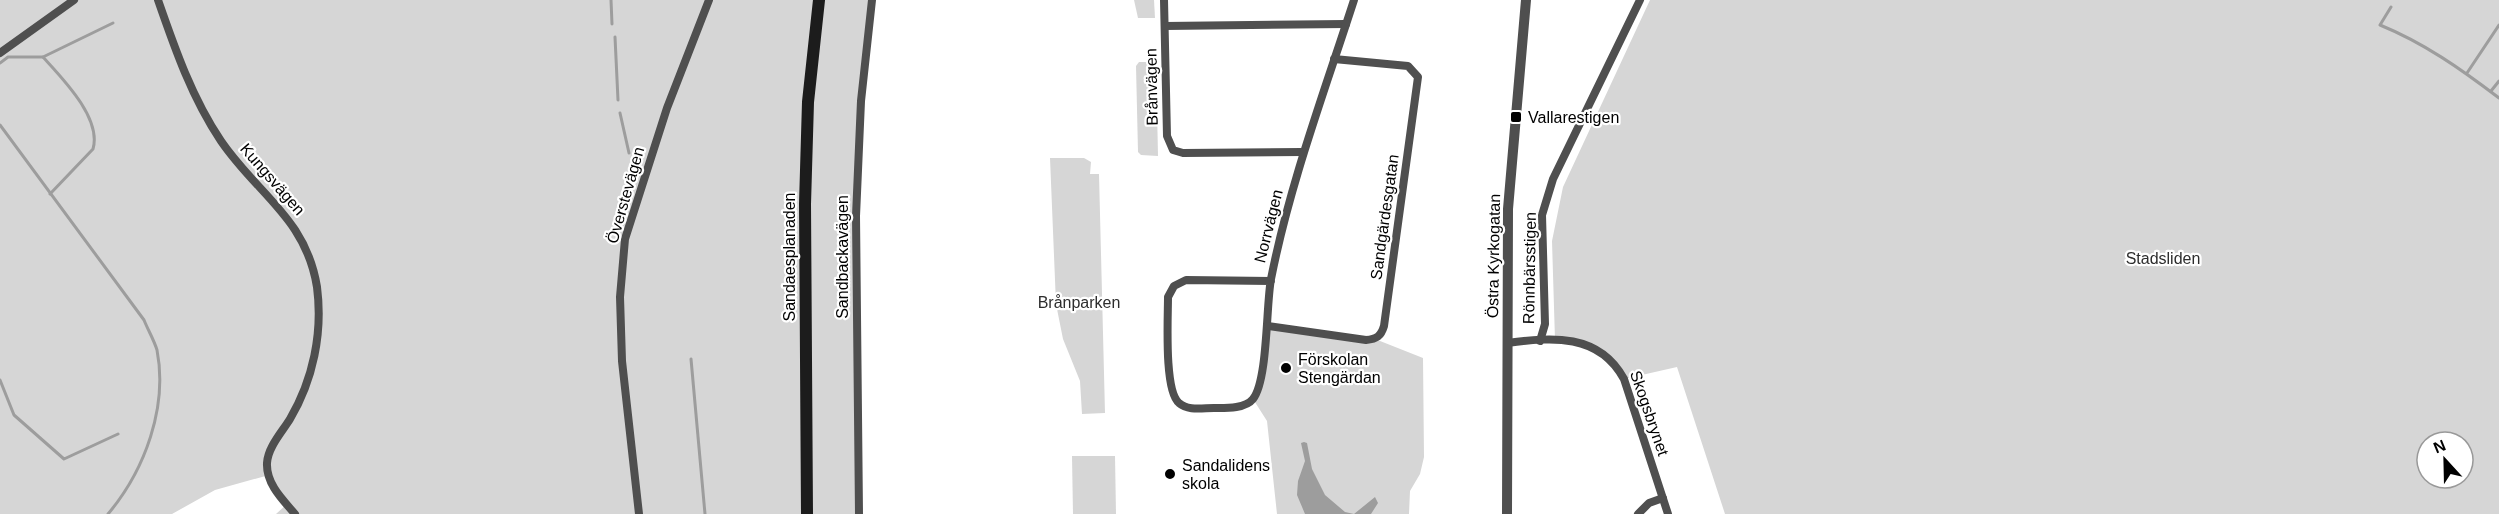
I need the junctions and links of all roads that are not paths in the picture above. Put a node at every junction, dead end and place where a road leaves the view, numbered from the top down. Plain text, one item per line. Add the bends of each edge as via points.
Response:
1 (74, 0) edge
2 (158, 0) edge
3 (709, 0) edge
4 (819, 0) edge
5 (872, 0) edge
6 (1164, 0) edge
7 (1354, 0) edge
8 (1526, 0) edge
9 (1640, 0) edge
10 (1346, 24) junction
11 (1165, 26) junction
12 (0, 53) edge
13 (1334, 59) junction
14 (1302, 152) junction
15 (1270, 280) junction
16 (1268, 326) junction
17 (1540, 341) junction
18 (1507, 343) junction
19 (1663, 498) junction
20 (295, 514) edge
21 (639, 514) edge
22 (807, 514) edge
23 (859, 514) edge
24 (1507, 514) edge
25 (1638, 514) edge
26 (1668, 514) edge

1 - 12 street
2 - 20 street, Kungsvägen via 178,60 206,118 222,144 289,218 308,250 314,270 315,356 298,405 267,462 276,492
3 - 21 street, Överstevägen via 667,108 625,239 620,297 622,361
4 - 22 main road, Sandaesplanaden via 808,102 805,204
5 - 23 street, Sandbackavägen via 861,91 856,216
6 - 11 street, Brånvägen
7 - 10 street, Norrvägen
8 - 18 street, Östra Kyrkogatan via 1508,209
9 - 17 street, Rönnbärsstigen via 1552,179 1542,215 1545,324
10 - 11 street
10 - 13 street, Norrvägen
11 - 14 street, Brånvägen via 1167,136 1173,150
13 - 14 street, Norrvägen
13 - 16 street, Sandgärdesgatan via 1408,66 1418,77 1384,326 1382,334 1366,340
14 - 15 street, Norrvägen
15 - 16 street, Norrvägen
15 - 16 street, Norrvägen via 1186,280 1174,286 1168,297 1170,387 1177,402 1187,408 1225,408 1253,399
17 - 18 street, Skogsbrynet
17 - 19 street, Skogsbrynet via 1585,344 1616,365
18 - 24 street, Östra Kyrkogatan
19 - 25 street via 1649,503
19 - 26 street, Skogsbrynet

